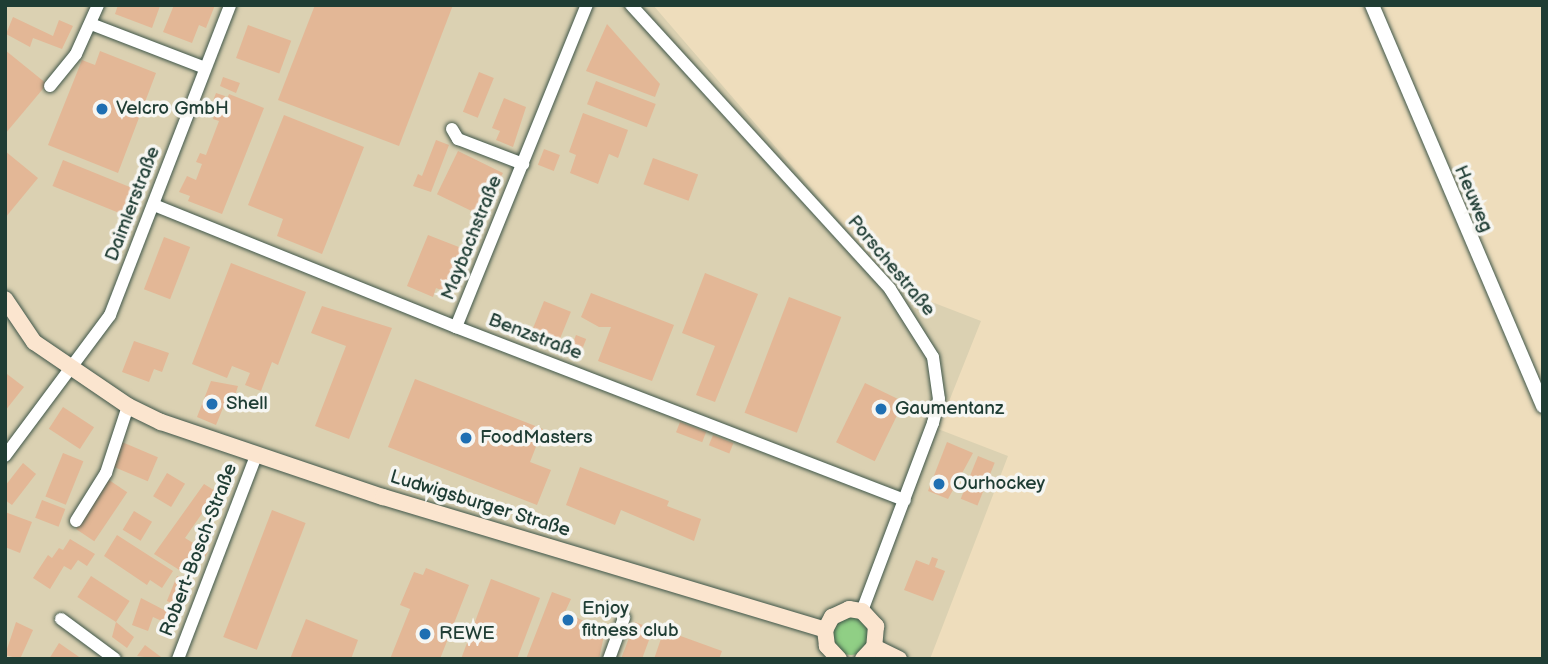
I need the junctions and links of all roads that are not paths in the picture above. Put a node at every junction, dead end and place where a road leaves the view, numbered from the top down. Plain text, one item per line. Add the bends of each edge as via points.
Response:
1 (98, 5) edge
2 (230, 5) edge
3 (587, 5) edge
4 (631, 5) edge
5 (1373, 5) edge
6 (91, 24) junction
7 (205, 68) junction
8 (50, 86) dead end
9 (452, 129) dead end
10 (523, 164) junction
11 (154, 205) junction
12 (5, 299) edge
13 (456, 327) junction
14 (72, 370) junction
15 (128, 406) junction
16 (1543, 406) edge
17 (5, 456) edge
18 (256, 456) junction
19 (905, 500) junction
20 (76, 521) dead end
21 (862, 611) junction
22 (624, 618) dead end
23 (61, 620) dead end
24 (825, 630) junction
25 (868, 653) edge
26 (115, 659) edge
27 (178, 659) edge
28 (609, 659) edge
29 (839, 659) edge
30 (899, 659) edge

1 - 6 street
2 - 7 street, Daimlerstraße
3 - 10 street, Maybachstraße
4 - 19 street, Porschestraße via 890,289 923,335 938,376 939,399
5 - 16 street, Heuweg
6 - 7 street
6 - 8 street via 76,54
7 - 11 street, Daimlerstraße
9 - 10 street, Maybachstraße via 458,139
10 - 13 street, Maybachstraße
11 - 13 street, Benzstraße
11 - 14 street, Daimlerstraße via 110,315
12 - 14 main road, Ludwigsburger Straße via 34,342
13 - 19 street, Benzstraße
14 - 15 main road, Ludwigsburger Straße
14 - 17 street, Daimlerstraße
15 - 18 main road, Ludwigsburger Straße
15 - 20 street via 106,473
18 - 24 main road, Ludwigsburger Straße
18 - 27 street, Robert-Bosch-Straße
19 - 21 street, Porschestraße
21 - 24 main road via 840,611
21 - 25 main road via 876,626
22 - 28 street
23 - 26 street
24 - 29 main road via 827,646
25 - 30 main road

